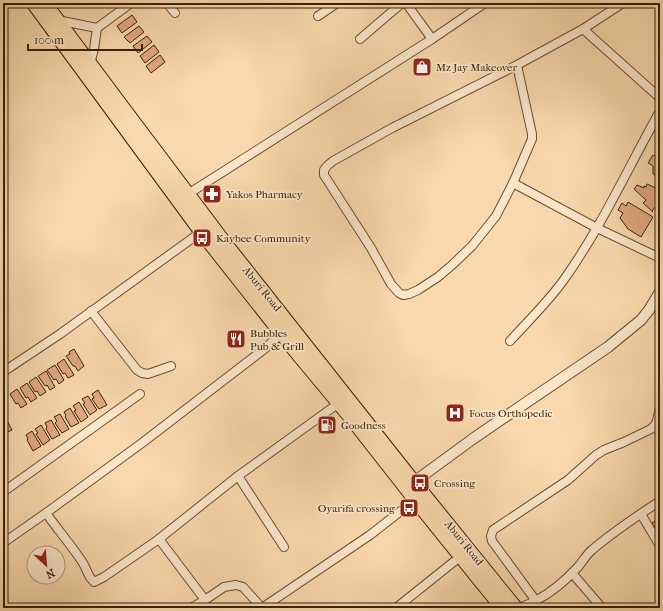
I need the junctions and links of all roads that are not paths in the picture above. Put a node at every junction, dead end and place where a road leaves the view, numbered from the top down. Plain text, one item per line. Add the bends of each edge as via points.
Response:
1 (33, 3) edge
2 (45, 3) edge
3 (132, 3) edge
4 (167, 3) edge
5 (337, 3) edge
6 (402, 3) edge
7 (406, 3) edge
8 (623, 3) edge
9 (482, 4) edge
10 (175, 14) dead end
11 (318, 16) dead end
12 (57, 20) junction
13 (97, 28) junction
14 (583, 29) junction
15 (360, 39) dead end
16 (432, 39) junction
17 (90, 64) junction
18 (517, 65) junction
19 (660, 98) edge
20 (660, 111) edge
21 (513, 183) junction
22 (188, 194) junction
23 (597, 228) junction
24 (201, 232) junction
25 (660, 258) edge
26 (660, 292) edge
27 (92, 311) junction
28 (281, 334) junction
29 (510, 341) dead end
30 (296, 342) junction
31 (171, 366) dead end
32 (3, 372) edge
33 (140, 394) dead end
34 (339, 403) junction
35 (660, 407) edge
36 (238, 476) junction
37 (414, 482) junction
38 (3, 492) edge
39 (415, 500) junction
40 (660, 501) edge
41 (46, 513) junction
42 (641, 514) junction
43 (159, 539) junction
44 (3, 543) edge
45 (660, 546) edge
46 (284, 547) dead end
47 (460, 556) junction
48 (572, 573) junction
49 (205, 600) junction
50 (536, 601) junction
51 (191, 608) edge
52 (262, 608) edge
53 (396, 608) edge
54 (502, 608) edge
55 (517, 608) edge
56 (602, 608) edge

1 - 24 highway, Aburi Road
2 - 12 highway, Aburi Road
3 - 13 street
4 - 10 street
5 - 11 street
6 - 15 street
7 - 16 street
8 - 14 street
9 - 16 street
12 - 13 street
12 - 17 highway, Aburi Road
13 - 17 street
14 - 18 street
14 - 19 street
16 - 22 street
17 - 22 highway, Aburi Road
18 - 21 street via 532,140
18 - 21 street via 392,128 334,161 324,170 324,175 391,284 403,295 418,290 438,277 472,246 496,216
20 - 23 street
21 - 23 street
22 - 30 highway, Aburi Road
23 - 25 street
23 - 29 street via 563,281
24 - 27 street
24 - 28 highway, Aburi Road
26 - 37 street via 640,320 608,347
27 - 31 street via 142,374
27 - 32 street
28 - 30 highway, Aburi Road
28 - 41 street via 148,439
30 - 34 highway, Aburi Road
30 - 37 highway, Aburi Road
33 - 38 street
34 - 36 street
34 - 39 highway, Aburi Road
35 - 50 street via 655,426 596,455 568,480 493,530 492,541
36 - 43 street
36 - 46 street
37 - 55 highway, Aburi Road
39 - 47 highway, Aburi Road
39 - 52 street via 370,535
40 - 42 street
41 - 43 street via 94,582
41 - 44 street
42 - 45 street
42 - 48 street via 601,542
43 - 49 street
47 - 53 street
47 - 54 highway, Aburi Road
48 - 50 street
48 - 56 street
49 - 51 street
49 - 52 street via 224,587 236,585 243,587
50 - 55 street

